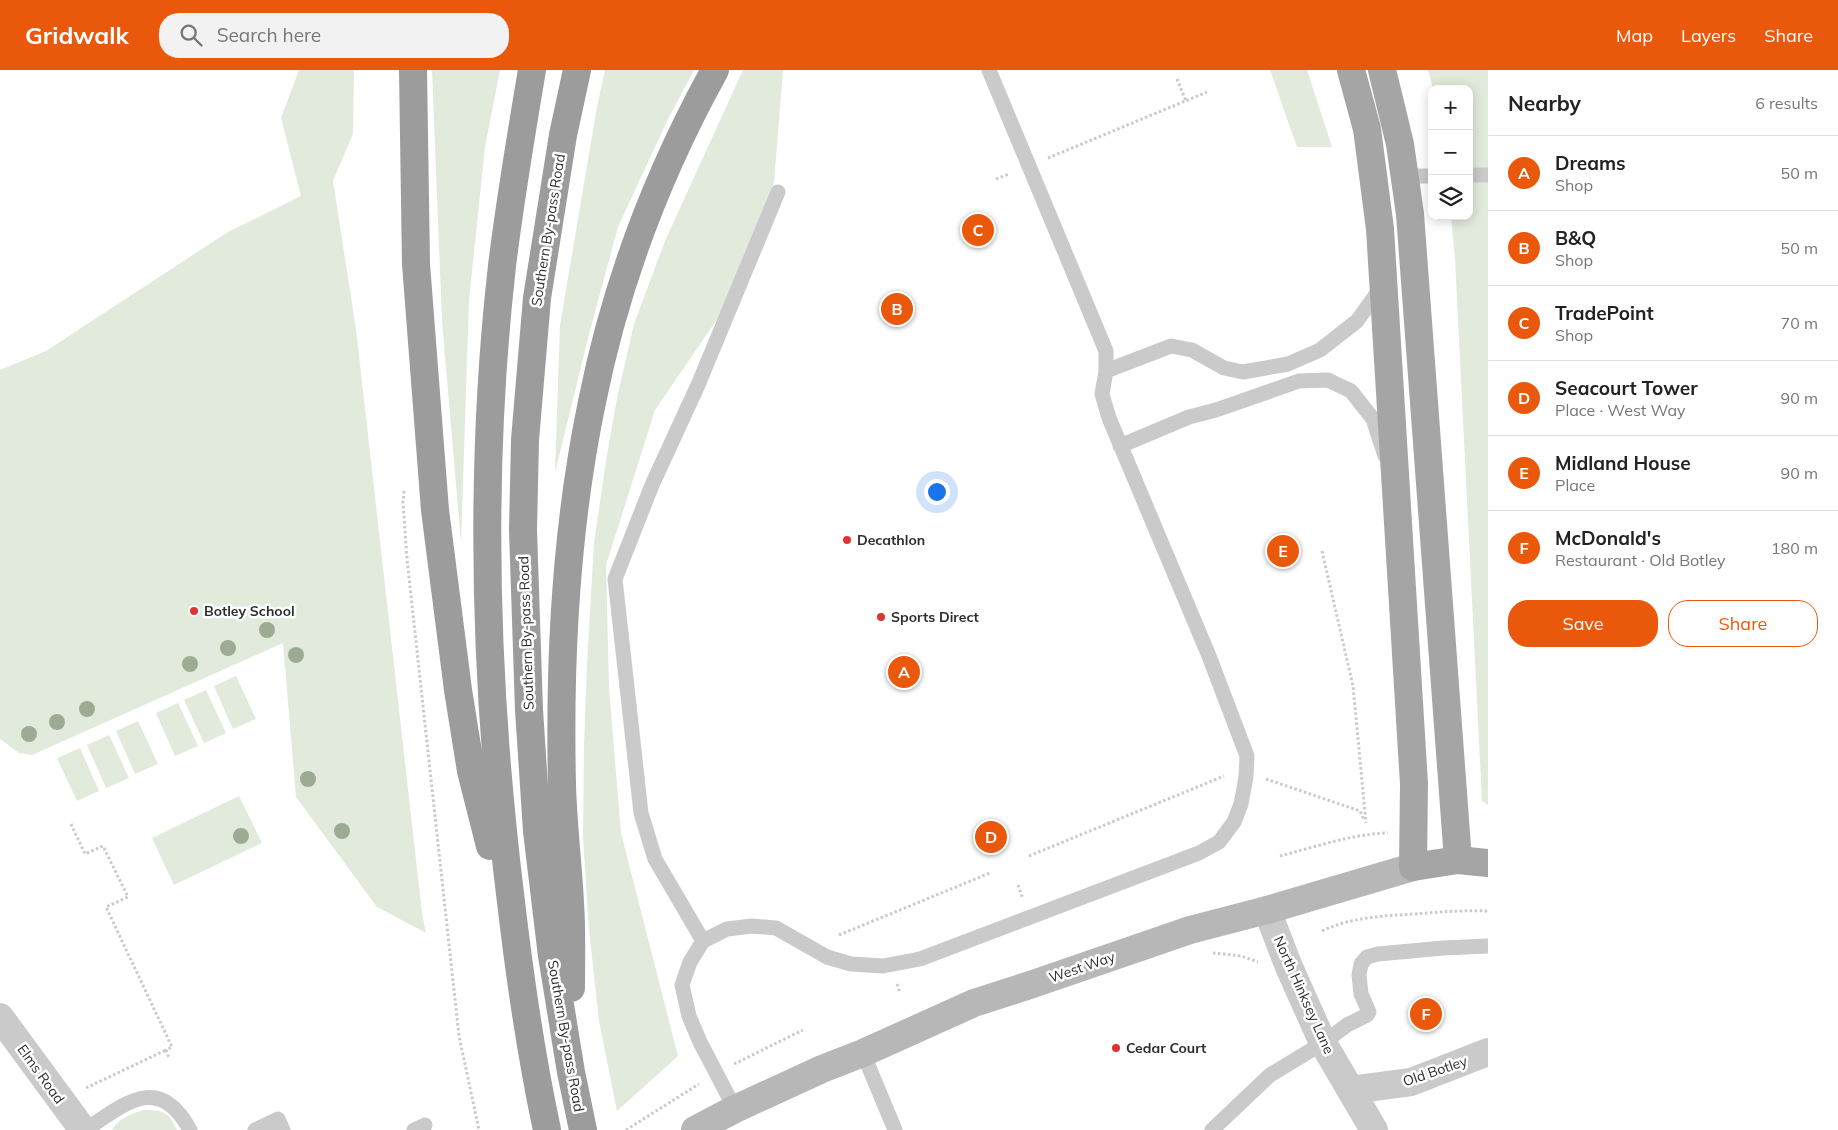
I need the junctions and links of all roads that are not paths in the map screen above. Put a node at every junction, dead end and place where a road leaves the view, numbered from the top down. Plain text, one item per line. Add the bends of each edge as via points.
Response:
1 (413, 70) edge
2 (532, 70) edge
3 (577, 70) edge
4 (715, 70) edge
5 (989, 70) edge
6 (1351, 70) edge
7 (1382, 70) edge
8 (1473, 175) edge
9 (1488, 175) edge
10 (1405, 176) junction
11 (1428, 176) edge
12 (778, 192) dead end
13 (1384, 285) junction
14 (1106, 371) junction
15 (1120, 446) junction
16 (1395, 483) junction
17 (1458, 860) junction
18 (1488, 864) edge
19 (1413, 867) junction
20 (1267, 910) junction
21 (703, 941) junction
22 (1488, 946) edge
23 (519, 967) junction
24 (0, 1017) edge
25 (1323, 1043) junction
26 (1488, 1052) edge
27 (863, 1053) junction
28 (571, 1072) junction
29 (1352, 1090) junction
30 (735, 1109) junction
31 (581, 1120) edge
32 (546, 1129) edge
33 (84, 1130) edge
34 (190, 1130) edge
35 (255, 1130) edge
36 (283, 1130) edge
37 (695, 1130) edge
38 (895, 1130) edge
39 (1212, 1130) edge
40 (1374, 1130) edge

1 - 23 highway via 416,264 435,510 471,771
2 - 23 highway via 502,268 488,526 494,730 502,830
3 - 28 highway, Southern By-pass Road via 563,135 537,298 525,440 523,530 528,700 537,831 552,956
4 - 28 highway via 671,158 622,287 592,401 582,455 567,584 562,718 564,834 570,903
5 - 14 lane via 1106,351
6 - 13 main road via 1371,153
7 - 10 main road
8 - 9 lane
10 - 11 lane
10 - 17 main road
12 - 21 lane via 615,579 641,813 655,859
13 - 14 lane via 1357,321 1320,350 1288,364 1243,372 1224,368 1192,350 1172,346
13 - 16 main road
14 - 15 lane via 1102,394
15 - 16 lane via 1189,417 1299,381 1328,380 1351,391 1373,419
15 - 21 lane via 1209,656 1247,756 1241,804 1234,822 1219,842 1199,853 1066,904 920,959 900,963 882,966 851,964 827,957 776,928 752,926 727,930
16 - 19 main road via 1414,784
17 - 18 main road, West Way
17 - 19 main road, West Way
19 - 20 main road, West Way
20 - 25 street, North Hinksey Lane
20 - 27 main road, West Way via 1190,930 974,1003
21 - 30 lane via 690,962 682,986 696,1034
22 - 25 lane via 1367,957 1360,964 1359,975 1368,1015
23 - 32 highway
24 - 33 street, Elms Road
25 - 29 street, North Hinksey Lane
25 - 39 lane via 1270,1075
26 - 29 street, Old Botley via 1411,1082
27 - 30 main road, West Way
27 - 38 lane
28 - 31 highway, Southern By-pass Road
29 - 40 street, North Hinksey Lane
30 - 37 main road, West Way
33 - 34 lane via 124,1105 152,1098 165,1100 175,1107
35 - 36 lane via 278,1119

